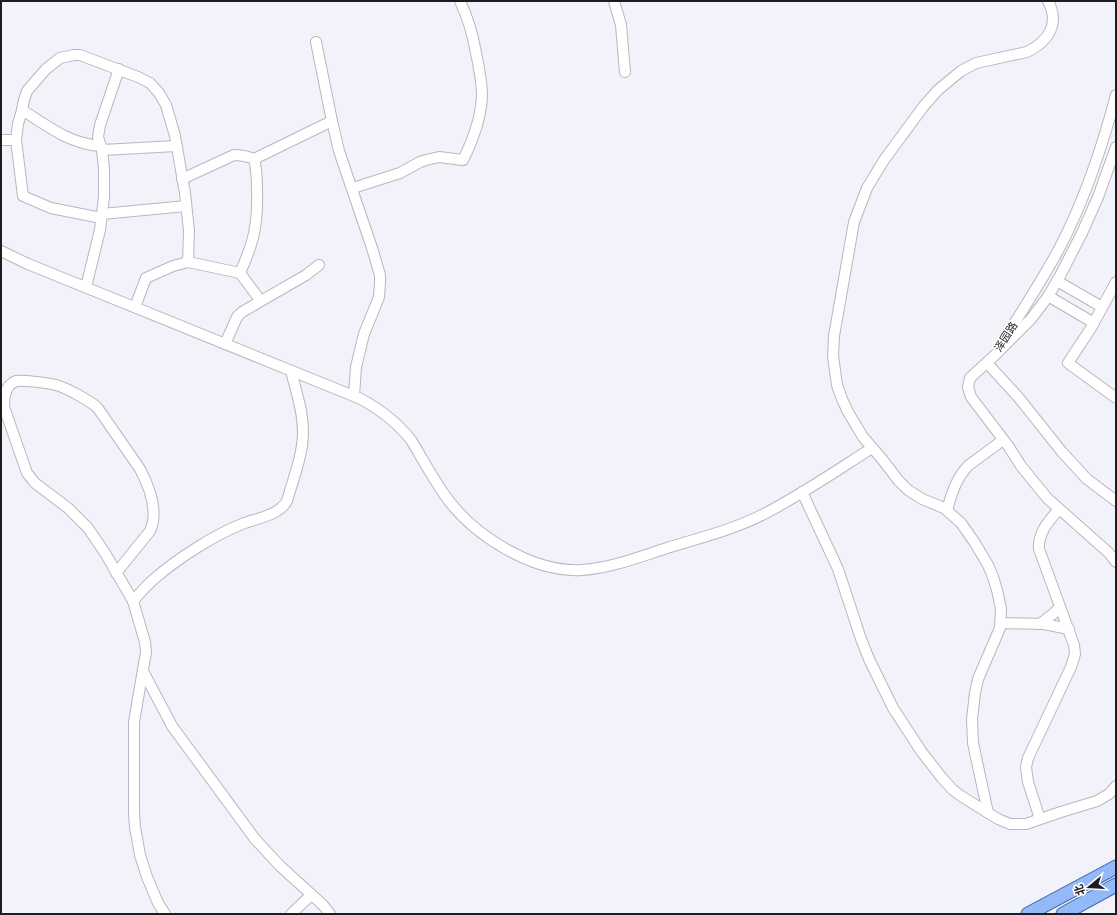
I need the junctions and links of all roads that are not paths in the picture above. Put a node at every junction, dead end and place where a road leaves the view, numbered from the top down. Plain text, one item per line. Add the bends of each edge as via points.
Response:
1 (460, 1) edge
2 (614, 1) edge
3 (1048, 1) edge
4 (316, 42) dead end
5 (119, 69) junction
6 (625, 72) dead end
7 (1116, 95) edge
8 (22, 110) junction
9 (332, 121) junction
10 (1, 140) edge
11 (16, 140) junction
12 (176, 146) junction
13 (1116, 147) edge
14 (101, 148) junction
15 (254, 159) junction
16 (182, 179) junction
17 (353, 188) junction
18 (186, 206) junction
19 (101, 216) junction
20 (1, 251) edge
21 (188, 262) junction
22 (319, 265) dead end
23 (240, 273) junction
24 (1057, 281) junction
25 (1116, 282) edge
26 (86, 287) junction
27 (1048, 296) junction
28 (260, 300) junction
29 (135, 307) junction
30 (1102, 307) junction
31 (1094, 323) junction
32 (225, 344) junction
33 (990, 360) junction
34 (291, 371) junction
35 (354, 396) junction
36 (1116, 398) edge
37 (1003, 440) junction
38 (872, 448) junction
39 (802, 492) junction
40 (1116, 501) edge
41 (1059, 508) junction
42 (947, 510) junction
43 (1116, 562) edge
44 (116, 573) junction
45 (133, 601) junction
46 (1060, 607) junction
47 (1001, 622) junction
48 (1040, 624) junction
49 (1069, 629) junction
50 (143, 671) junction
51 (1116, 786) edge
52 (988, 813) junction
53 (1040, 819) junction
54 (1116, 867) edge
55 (1116, 886) edge
56 (311, 895) junction
57 (165, 914) edge
58 (291, 914) edge
59 (330, 914) edge
60 (1028, 914) edge
61 (1063, 914) edge

1 - 17 street via 474,39 482,96 474,135 464,160 439,157 426,160 400,173
2 - 6 street via 621,25
3 - 38 street via 1052,25 1044,41 1020,54 976,64 960,71 946,82 923,107 884,160 860,205 854,222 834,336 833,356 837,385 842,398 855,425
4 - 9 street
5 - 8 street via 80,55 60,58 46,69 27,91
5 - 12 street via 150,83 159,93 166,105
5 - 14 street via 100,124 98,137
7 - 33 street, 泽园路 via 1092,176 1060,247
8 - 11 street
8 - 14 street via 69,139
9 - 15 street
9 - 17 street via 339,151
10 - 11 street
11 - 19 street via 23,196 51,208
12 - 14 street
12 - 16 street
13 - 24 street, 泽园路 via 1091,213
14 - 19 street via 104,197
15 - 16 street via 234,155
15 - 23 street via 258,209 253,238
16 - 18 street
17 - 35 street via 380,275 379,297 364,334 356,367
18 - 19 street
18 - 21 street via 189,231
19 - 26 street
20 - 26 street
21 - 23 street
21 - 29 street via 146,278
22 - 28 street
23 - 28 street
24 - 27 street, 泽园路
24 - 30 street
25 - 30 street
26 - 29 street
27 - 31 street
27 - 33 street, 泽园路 via 1031,319
28 - 32 street via 237,317
29 - 32 street
30 - 31 street
31 - 36 street via 1068,363
32 - 34 street
33 - 37 street via 970,378 969,392
33 - 40 street via 1062,452 1087,479
34 - 35 street
34 - 45 street via 301,410 303,432 302,448 285,504 276,511 236,526 194,549 154,579
35 - 39 street via 384,413 405,432 444,495 479,531 515,554 556,568 582,570 614,564 732,528
37 - 41 street via 1042,493
37 - 42 street via 964,470 956,481
38 - 39 street
38 - 42 street via 908,490
39 - 52 street via 838,569 861,640 893,708 942,778 953,790
41 - 43 street
41 - 46 street via 1043,530 1039,543
42 - 47 street via 969,533 988,565 1000,599
44 - 44 street via 88,528 68,508 35,483 27,473 4,407 6,389 13,383 24,381 56,385 93,404 145,477 151,494 152,526
44 - 45 street
45 - 50 street via 145,642
46 - 48 street
46 - 49 street
47 - 48 street
47 - 52 street via 978,679 972,719 973,743
48 - 49 street
49 - 53 street via 1075,649 1074,661 1026,767
50 - 56 street via 172,726 255,839
50 - 57 street via 134,722 135,827 146,877
51 - 53 street via 1097,802
52 - 53 street via 1004,822 1015,824 1026,824
54 - 60 main road
55 - 61 main road
56 - 58 street
56 - 59 street

